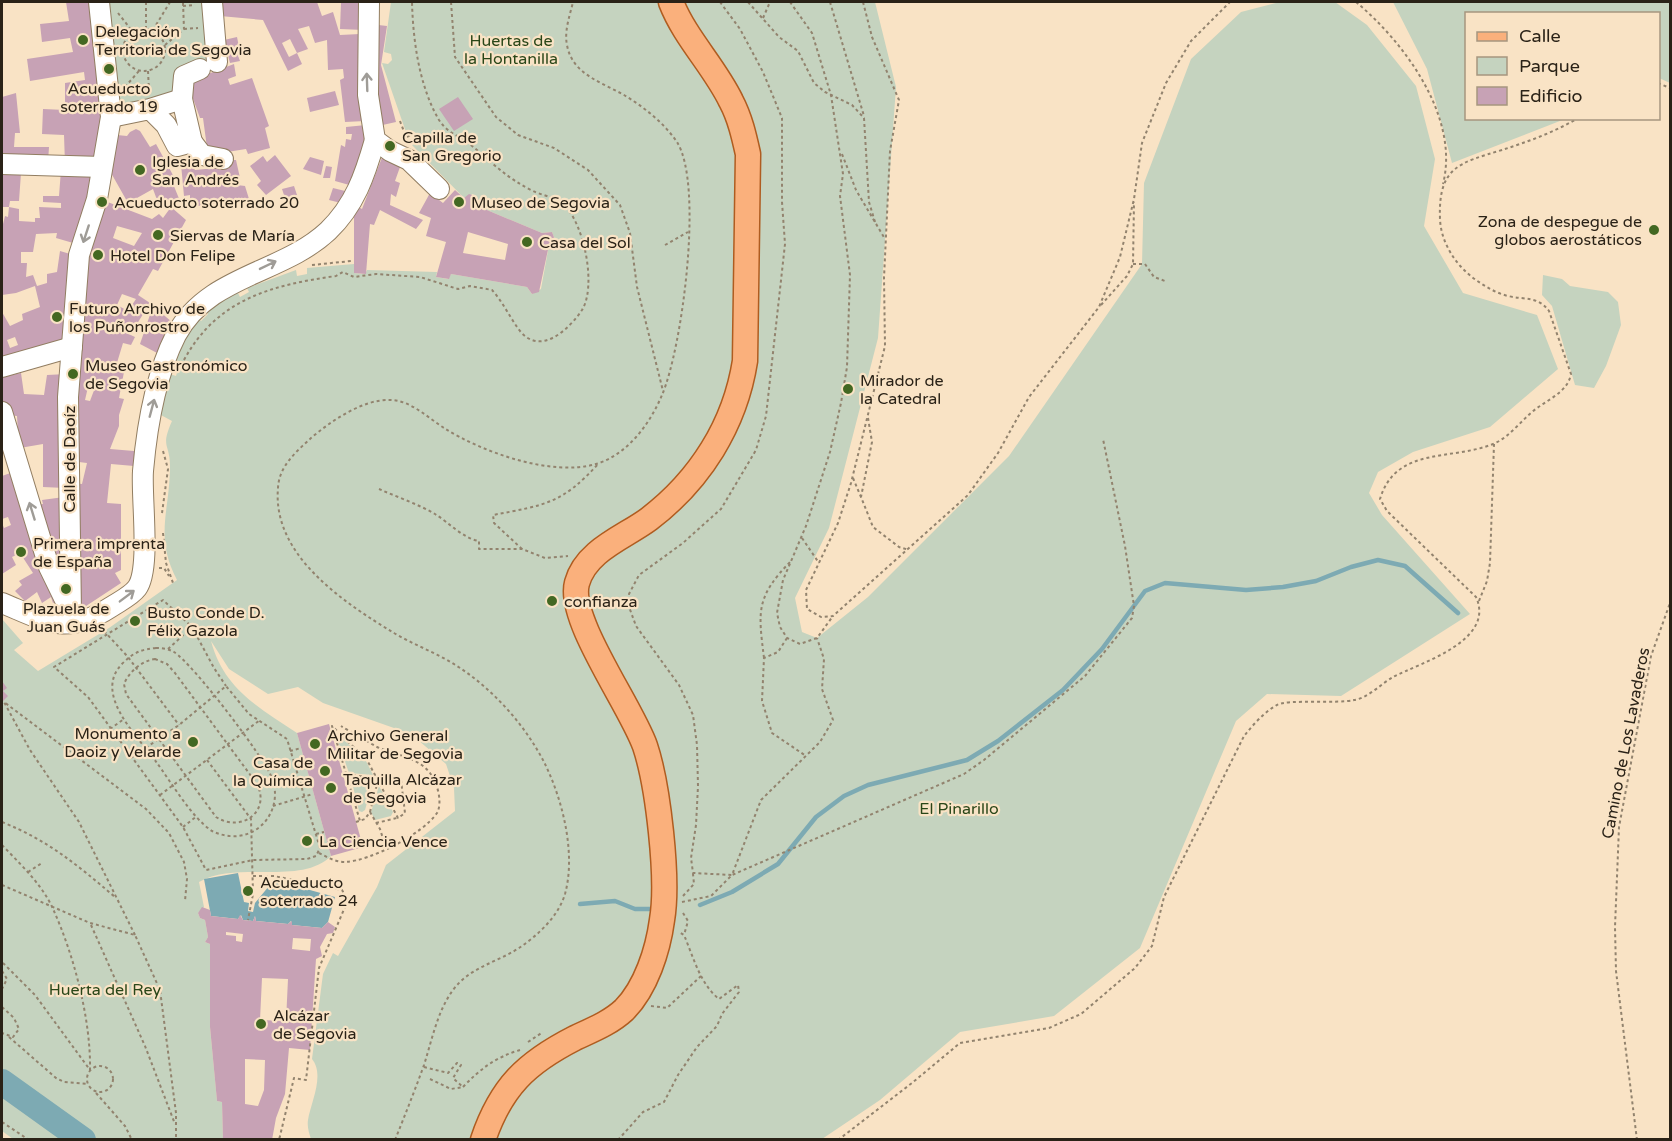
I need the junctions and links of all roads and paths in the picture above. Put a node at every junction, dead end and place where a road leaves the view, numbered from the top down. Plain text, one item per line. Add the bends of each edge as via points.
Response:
1 (146, 2) edge
2 (170, 2) edge
3 (369, 2) edge
4 (412, 2) edge
5 (451, 2) edge
6 (573, 2) edge
7 (671, 2) edge
8 (720, 2) edge
9 (748, 2) edge
10 (770, 2) edge
11 (790, 2) edge
12 (830, 2) edge
13 (863, 2) edge
14 (1230, 2) edge
15 (1356, 2) edge
16 (208, 3) edge
17 (183, 4) edge
18 (107, 5) edge
19 (763, 20) junction
20 (146, 29) junction
21 (153, 30) junction
22 (133, 32) junction
23 (165, 45) junction
24 (139, 71) junction
25 (123, 89) dead end
26 (831, 95) junction
27 (182, 99) junction
28 (150, 109) junction
29 (111, 117) junction
30 (864, 118) junction
31 (1573, 120) edge
32 (375, 140) junction
33 (192, 142) junction
34 (840, 145) junction
35 (223, 159) dead end
36 (2, 164) edge
37 (102, 167) junction
38 (1443, 187) junction
39 (440, 189) dead end
40 (1134, 199) junction
41 (875, 222) junction
42 (688, 232) junction
43 (886, 242) junction
44 (665, 245) dead end
45 (1133, 264) junction
46 (1165, 281) dead end
47 (1099, 307) junction
48 (72, 347) junction
49 (183, 362) dead end
50 (2, 367) edge
51 (663, 394) junction
52 (2, 412) edge
53 (868, 416) junction
54 (1103, 439) dead end
55 (162, 443) dead end
56 (1494, 444) junction
57 (600, 463) junction
58 (852, 477) junction
59 (379, 489) dead end
60 (861, 497) junction
61 (161, 520) dead end
62 (162, 531) dead end
63 (802, 538) junction
64 (522, 549) junction
65 (909, 550) junction
66 (572, 556) dead end
67 (793, 559) junction
68 (819, 563) junction
69 (164, 568) dead end
70 (1478, 602) junction
71 (2, 603) edge
72 (1671, 603) edge
73 (833, 616) junction
74 (74, 618) junction
75 (192, 627) junction
76 (102, 628) junction
77 (787, 638) junction
78 (817, 638) junction
79 (168, 649) junction
80 (128, 657) junction
81 (764, 658) junction
82 (136, 668) junction
83 (226, 686) junction
84 (214, 696) junction
85 (201, 707) junction
86 (124, 719) junction
87 (260, 720) junction
88 (179, 725) junction
89 (341, 726) dead end
90 (110, 729) junction
91 (243, 733) junction
92 (159, 739) junction
93 (228, 744) junction
94 (146, 747) junction
95 (301, 748) dead end
96 (291, 751) junction
97 (806, 756) junction
98 (131, 758) junction
99 (207, 760) junction
100 (347, 775) junction
101 (186, 776) junction
102 (378, 780) junction
103 (173, 785) junction
104 (313, 794) dead end
105 (160, 795) junction
106 (304, 797) junction
107 (273, 806) junction
108 (370, 812) junction
109 (197, 816) junction
110 (398, 818) junction
111 (251, 819) junction
112 (2, 822) edge
113 (376, 823) junction
114 (183, 827) junction
115 (252, 832) junction
116 (324, 832) dead end
117 (316, 834) junction
118 (2, 844) edge
119 (386, 848) junction
120 (319, 853) junction
121 (254, 860) junction
122 (42, 863) dead end
123 (28, 872) junction
124 (693, 873) junction
125 (732, 875) junction
126 (254, 876) junction
127 (2, 885) edge
128 (117, 898) junction
129 (185, 901) dead end
130 (53, 908) junction
131 (672, 916) junction
132 (248, 920) dead end
133 (90, 923) junction
134 (135, 935) junction
135 (684, 935) junction
136 (2, 962) edge
137 (6, 966) junction
138 (2, 971) edge
139 (701, 976) junction
140 (2, 989) edge
141 (630, 1003) junction
142 (2, 1006) edge
143 (544, 1032) dead end
144 (2, 1033) edge
145 (9, 1037) junction
146 (528, 1043) dead end
147 (520, 1050) dead end
148 (423, 1067) junction
149 (90, 1070) junction
150 (429, 1079) dead end
151 (88, 1084) junction
152 (463, 1087) junction
153 (94, 1090) junction
154 (2, 1122) edge
155 (176, 1127) junction
156 (29, 1140) edge
157 (132, 1140) edge
158 (176, 1140) edge
159 (279, 1140) edge
160 (395, 1140) edge
161 (483, 1140) edge
162 (618, 1140) edge
163 (838, 1140) edge
164 (1636, 1140) edge

1 - 20 path
2 - 21 path
32 -> 3 street via 368,95
4 - 49 path via 418,64 440,121 452,135 471,144 504,174 561,202 571,214 588,267 585,304 571,327 539,341 522,333 492,290 470,286 458,289 420,277 354,277 343,272 290,282 237,303 197,337
5 - 51 path via 455,57 496,117 518,135 554,148 588,170 620,205 630,233 637,287
6 - 42 path via 565,41 572,61 586,75 651,113 678,143 689,172
7 - 131 main road via 731,100 748,154 742,383 729,421 707,459 667,504 586,564 575,597 583,625 629,709 645,748 657,802 664,897
8 - 124 path via 763,72 782,118 785,244 766,416 756,450 721,509 639,575 628,594 632,617 679,685 693,715 698,786
9 - 19 path
10 - 19 path
11 - 26 path via 812,33
12 - 30 path
13 - 43 path via 872,37 899,100 890,151
14 - 40 path via 1191,41 1166,82 1142,143
15 - 38 path via 1420,73 1439,118 1446,173
16 - 17 path
16 - 27 street via 209,65 184,76
17 - 23 path via 184,29
18 - 22 path
18 - 29 street, Calle de Daoíz
19 - 26 path via 798,51 814,83
20 - 21 path
20 - 22 path
21 - 23 path
22 - 24 path via 125,41 123,52 128,64
23 - 24 path via 165,57 158,67
24 - 25 path
26 - 30 path via 852,105
26 - 34 path
27 - 28 street
27 - 33 street
28 - 29 street
28 - 33 street via 166,125 177,146
29 - 37 street, Calle de Daoíz
30 - 41 path via 869,202
31 - 38 path via 1465,160
32 - 39 street via 409,160
76 -> 32 street via 141,581 148,419 163,365 177,333 195,308 220,289 308,246 327,232 364,181
33 - 35 street via 202,155
34 - 41 path via 856,190
34 - 63 path via 840,196 849,275 847,367 830,452
36 - 37 street
37 -> 48 street, Calle de Daoíz via 97,199 79,255
38 - 56 path via 1440,228 1447,248 1459,265 1491,290 1544,304 1571,374 1564,388
40 - 45 path
40 - 47 path via 1120,257
41 - 43 path
42 - 44 path
42 - 51 path via 684,307
43 - 53 path via 885,346
45 - 46 path via 1144,264 1154,277
45 - 47 path
47 - 65 path via 1029,398 998,453 968,495
48 - 50 street
48 - 74 street, Calle de Daoíz via 68,506
51 - 57 path via 637,436
74 -> 52 street via 49,567
53 - 58 path
53 - 60 path via 872,442
54 - 125 path via 1134,606 1132,618 1098,662 1043,712 964,774
55 - 61 path via 168,469
56 - 70 path via 1490,563
56 - 70 path via 1404,464 1385,483 1380,499 1386,511
57 - 64 path via 554,502 493,515 494,523
57 - 148 path via 568,468 486,451 404,401 385,399 328,423 289,458 278,482 278,511 290,541 308,568 350,604 395,634 458,666 510,711 545,764 558,801 568,852 565,894 557,912 538,934 516,950 466,975 450,994
58 - 60 path
58 - 68 path via 838,523
59 - 64 path via 461,530 478,541 479,549
60 - 65 path via 873,526 899,548
62 - 69 path via 173,583
63 - 67 path
63 - 68 path
64 - 66 path via 545,558
65 - 73 path
67 - 77 path via 783,580 777,614
67 - 81 path via 770,583 763,600
68 - 73 path via 806,590 807,609 813,615
70 - 163 path via 1480,612 1471,633 1439,658 1394,677 1358,700 1279,703 1256,721 1244,736 1164,897 1152,946 1135,968 1081,1014 1049,1028 960,1042
71 - 74 street via 52,622
72 - 164 path, Camino de Los Lavaderos via 1651,656 1619,827 1616,971
73 - 78 path
74 - 76 street
75 - 76 path via 163,600
75 - 79 path
75 - 83 path
76 - 80 path
76 - 90 path via 54,667 88,698
77 - 78 path via 800,644
77 - 81 path via 778,652
78 - 97 path via 824,659 822,689 832,720 820,742
79 - 80 path via 146,649
79 - 84 path via 181,657
80 - 82 path
80 - 86 path via 119,667 112,690
81 - 97 path via 762,701 772,733
82 - 85 path via 150,660 161,661
82 - 88 path
82 - 92 path via 125,682 126,694
83 - 84 path
83 - 87 path via 249,714
84 - 85 path
84 - 91 path
85 - 88 path
85 - 93 path
86 - 90 path
86 - 94 path
87 - 91 path
87 - 96 path via 287,739
88 - 92 path
89 - 119 path via 375,746 421,764 437,785 437,813 396,845
90 - 98 path
91 - 93 path
91 - 107 path via 272,778
92 - 94 path
92 - 101 path
93 - 99 path
93 - 111 path via 260,789 260,804
94 - 98 path
94 - 103 path
95 - 96 path
96 - 106 path
97 - 125 path via 761,800
98 - 105 path
99 - 101 path
99 - 111 path
100 - 102 path
100 - 102 path via 332,726 367,760
100 - 108 path via 358,822
101 - 103 path
101 - 111 path via 216,817 237,823
102 - 108 path
102 - 110 path
102 - 110 path via 401,780 405,813
103 - 105 path
103 - 109 path
104 - 106 path
105 - 114 path
106 - 107 path
106 - 117 path
107 - 115 path via 267,819
108 - 113 path
109 - 114 path
109 - 115 path via 217,833 234,837
110 - 113 path
111 - 115 path
112 - 128 path via 60,850
113 - 119 path
114 - 121 path via 206,870
115 - 121 path
116 - 117 path
117 - 120 path
118 - 123 path
119 - 120 path via 345,862
120 - 121 path via 307,859
121 - 126 path
122 - 123 path
123 - 130 path
124 - 125 path
124 - 125 path via 694,884 676,903 711,896
126 - 132 path
126 - 159 path via 274,876 342,890 348,900 319,968 306,1080 294,1078
127 - 130 path
128 - 129 path via 79,822 30,750 4,702 146,809 169,833 184,862 188,879
128 - 134 path
130 - 133 path
130 - 149 path via 91,1037
131 - 135 path
131 - 135 path via 688,921
131 - 141 main road
133 - 134 path
133 - 155 path
134 - 155 path via 160,990
135 - 139 path
136 - 137 path
137 - 138 path
137 - 149 path via 35,995
138 - 140 path via 7,979
139 - 141 path via 667,1008
139 - 162 path via 719,999 738,985 739,992 717,1026 697,1047 664,1102 644,1112
141 - 161 main road via 611,1020 541,1056 528,1067 506,1091
142 - 145 path via 20,1029 17,1035
143 - 146 path
144 - 145 path
145 - 151 path via 56,1078
147 - 152 path via 493,1060
148 - 152 path via 448,1073 458,1063 461,1065 453,1078
148 - 160 path
149 - 151 path
149 - 153 path via 106,1067 113,1077 109,1089
150 - 152 path via 452,1089
151 - 153 path
153 - 157 path
154 - 156 path
155 - 158 path

